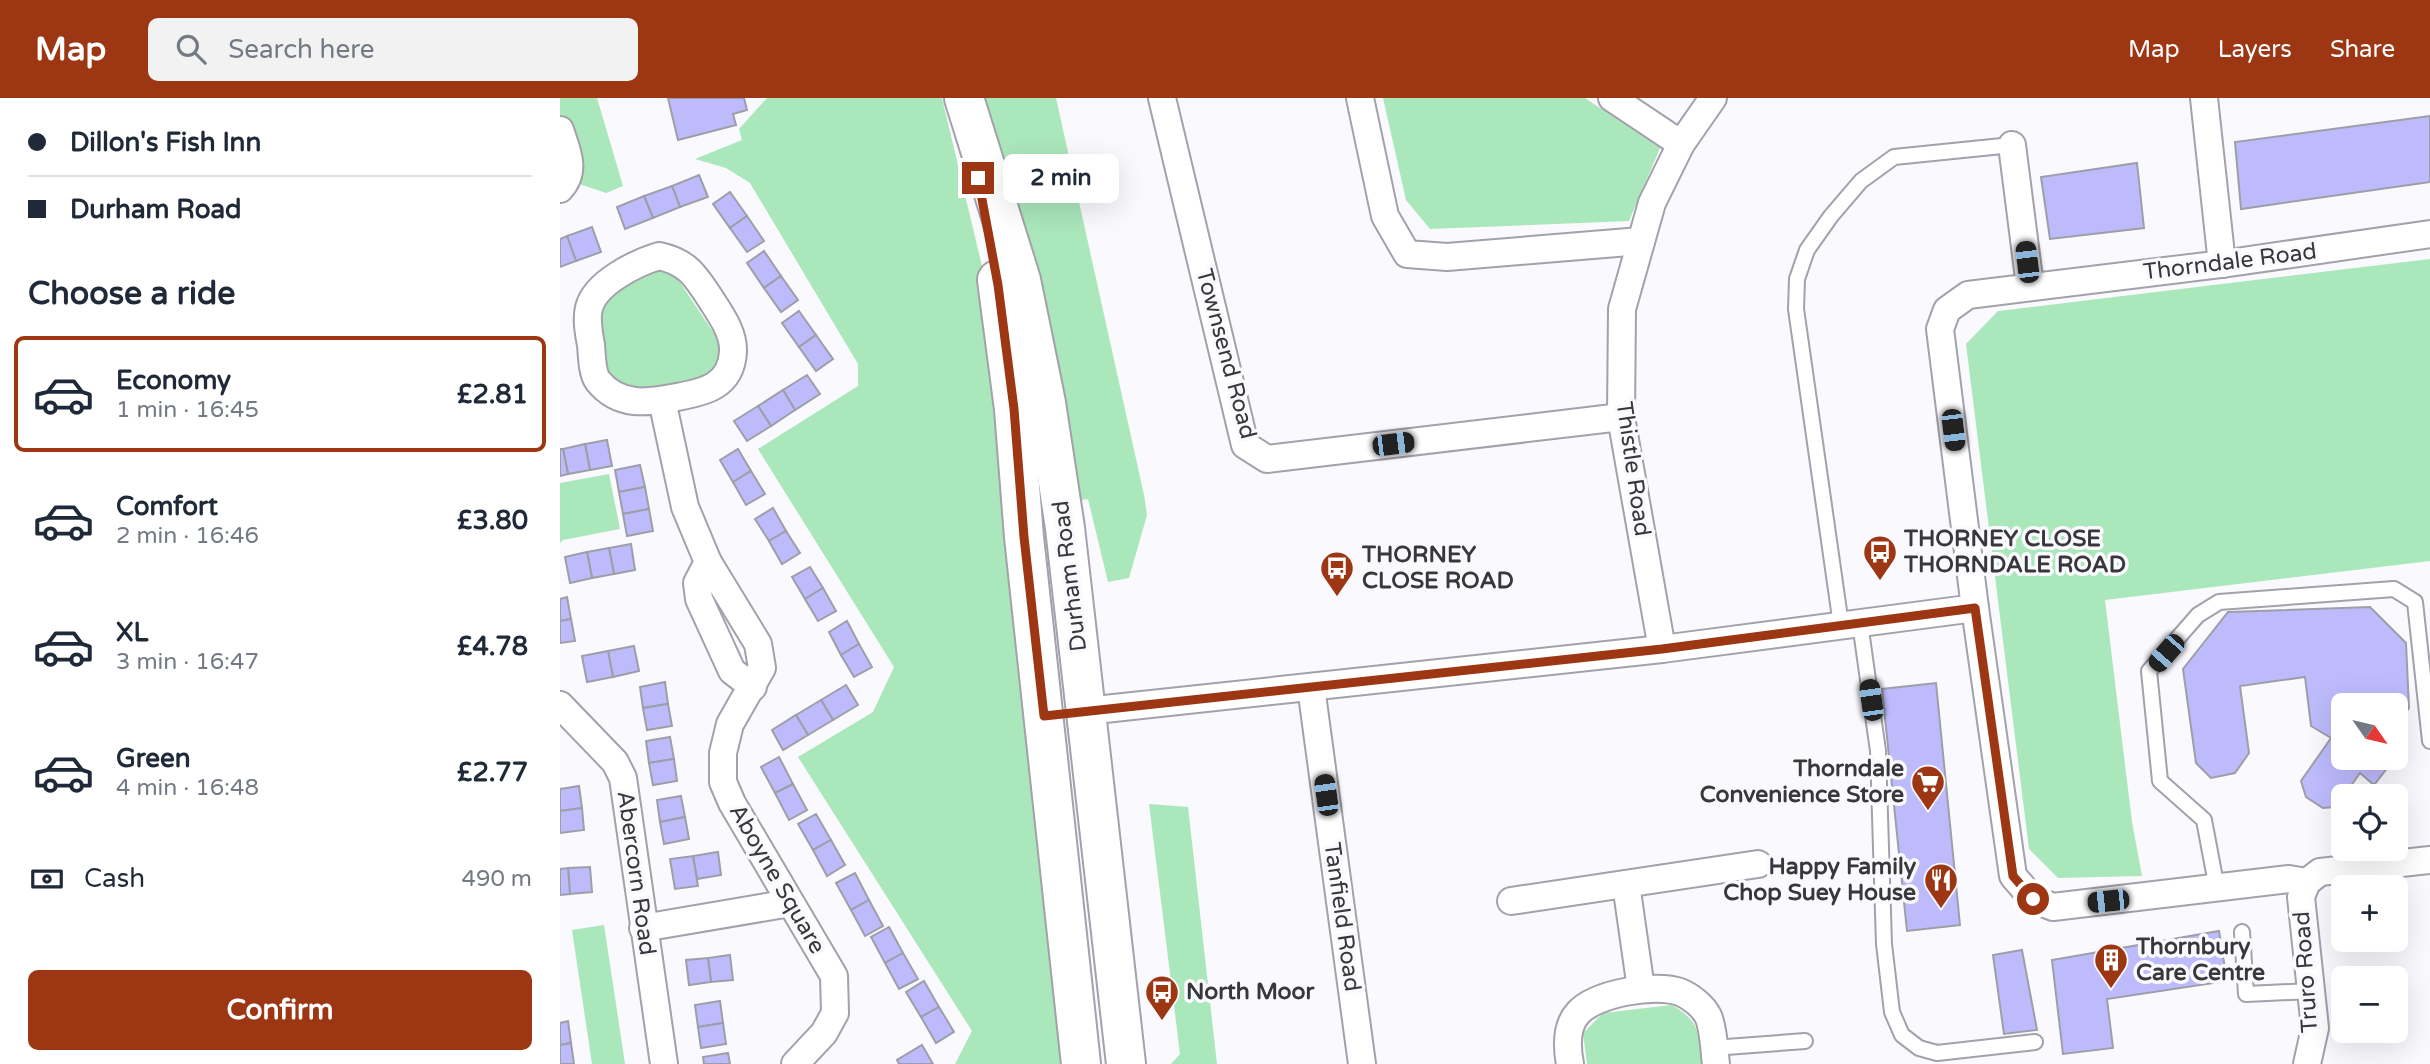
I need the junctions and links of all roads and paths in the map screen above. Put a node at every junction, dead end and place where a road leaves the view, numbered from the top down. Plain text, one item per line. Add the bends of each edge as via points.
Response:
1 (963, 98) edge
2 (1162, 98) edge
3 (1360, 98) edge
4 (1612, 98) edge
5 (1713, 98) edge
6 (2204, 98) edge
7 (560, 130) edge
8 (1681, 144) junction
9 (2012, 145) joint
10 (560, 190) edge
11 (2430, 234) edge
12 (1641, 241) junction
13 (2222, 264) junction
14 (2030, 286) junction
15 (662, 400) junction
16 (1621, 417) junction
17 (1975, 608) junction
18 (1851, 624) junction
19 (1662, 649) junction
20 (1311, 687) junction
21 (560, 705) edge
22 (1065, 713) junction
23 (2430, 741) edge
24 (2430, 860) edge
25 (1758, 864) dead end
26 (2307, 882) junction
27 (1626, 884) junction
28 (2217, 889) junction
29 (1511, 901) dead end
30 (790, 903) junction
31 (643, 928) junction
32 (2242, 932) dead end
33 (1641, 989) junction
34 (2311, 991) junction
35 (1805, 1041) dead end
36 (2035, 1042) dead end
37 (1715, 1056) edge
38 (664, 1064) edge
39 (795, 1064) edge
40 (1081, 1064) edge
41 (1126, 1064) edge
42 (1362, 1064) edge
43 (1570, 1064) edge
44 (2307, 1064) edge

1 - 22 highway, Durham Road via 998,285 1024,537
2 - 16 street, Townsend Road via 1245,445 1267,459
3 - 12 street via 1385,216 1407,254 1447,257
4 - 8 street
5 - 8 street, Thistle Road
6 - 13 street
7 - 10 street via 570,164 568,180
8 - 12 street, Thistle Road via 1652,203
9 - 14 street
9 - 18 lane via 1894,157 1861,181 1831,216 1807,250 1797,279 1796,309
11 - 13 street, Thorndale Road
12 - 16 street, Thistle Road via 1622,309
13 - 14 street, Thorndale Road
14 - 17 street, Thorndale Road via 1968,295 1947,310 1940,329
15 - 15 street via 707,391 718,384 727,374 733,351 727,326 695,275 676,260 659,256 614,277 596,294 588,319 596,379 624,400
15 - 30 street, Aboyne Square via 685,507 708,562 758,644 762,667 730,724 723,782
16 - 19 street, Thistle Road
17 - 18 street
17 - 28 street, Thorndale Road via 2013,876 2033,899 2053,907
18 - 19 street
18 - 36 lane via 1878,751 1884,944 1897,1024 1902,1035 1919,1048 1937,1053
19 - 20 street
20 - 22 street
20 - 42 street, Tanfield Road
21 - 31 street, Abercorn Road via 615,762 623,778
22 - 40 highway, Durham Road
22 - 41 highway, Durham Road
23 - 28 lane via 2414,602 2394,589 2219,602 2198,615 2149,671 2160,781 2204,820
24 - 26 street, Thorndale Road via 2320,872
25 - 27 street
26 - 28 street, Thorndale Road via 2289,879
26 - 34 street, Truro Road via 2301,897
27 - 29 street
27 - 33 street
30 - 31 street
30 - 39 street, Aboyne Square via 834,976 836,998 835,1013 824,1033
31 - 38 street, Abercorn Road
32 - 34 lane via 2246,994
33 - 37 street via 1679,992 1698,1003 1709,1017
33 - 43 street via 1596,1000 1577,1014 1567,1041
34 - 44 street, Truro Road via 2315,1028
35 - 37 lane

